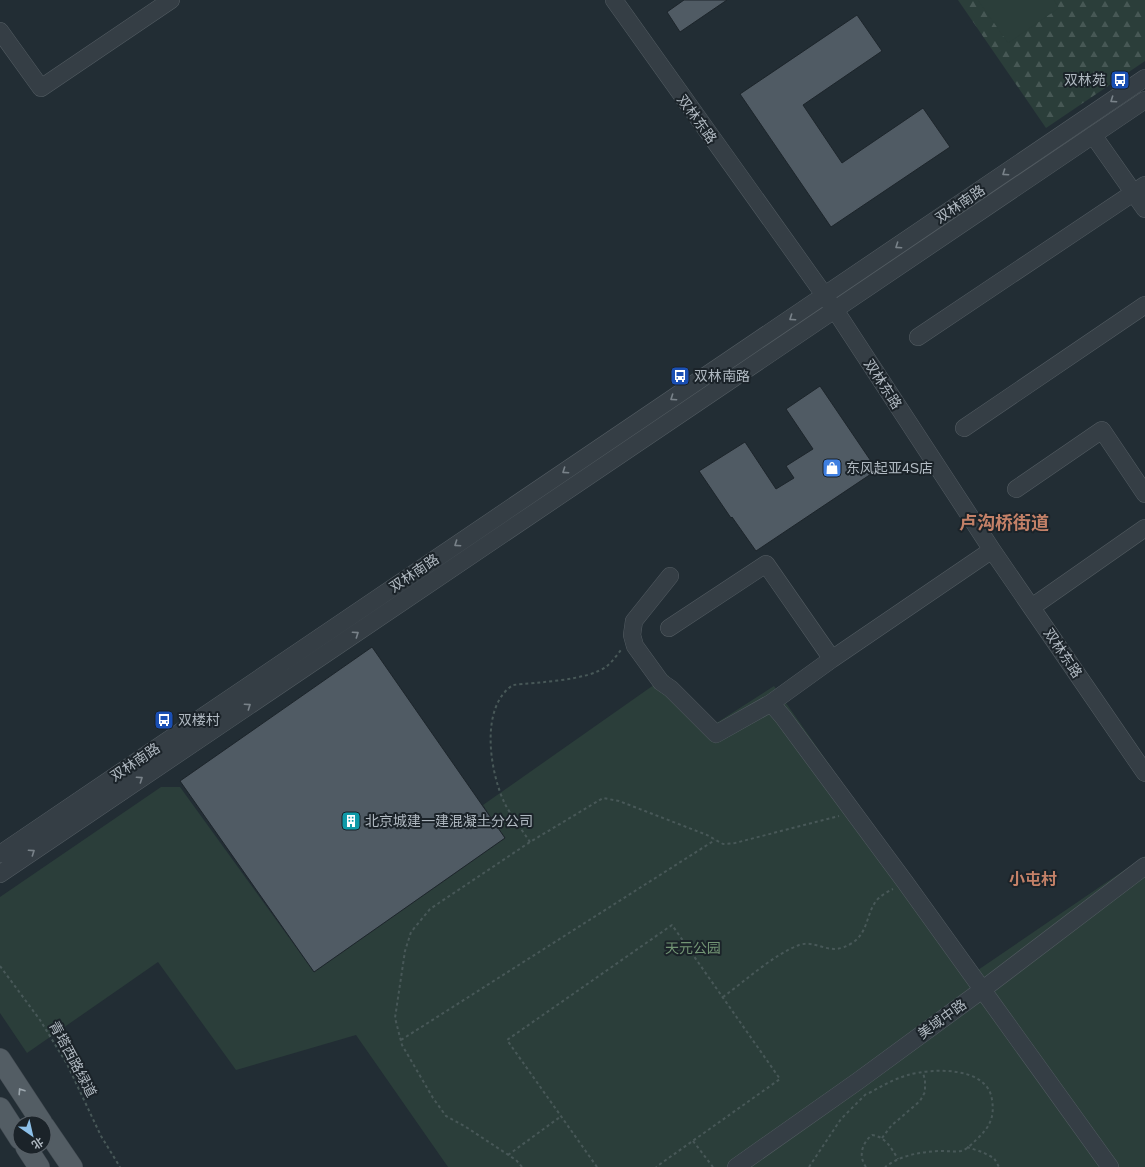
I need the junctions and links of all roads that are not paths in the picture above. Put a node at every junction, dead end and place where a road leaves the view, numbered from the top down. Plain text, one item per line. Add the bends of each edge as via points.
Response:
1 (171, 0) edge
2 (614, 0) edge
3 (0, 30) edge
4 (1145, 78) edge
5 (1145, 100) edge
6 (1093, 135) junction
7 (1139, 189) edge
8 (1145, 209) edge
9 (824, 296) junction
10 (1145, 305) edge
11 (835, 310) junction
12 (918, 337) dead end
13 (964, 428) dead end
14 (1016, 489) dead end
15 (1145, 494) edge
16 (1145, 528) edge
17 (992, 550) junction
18 (670, 576) dead end
19 (1032, 607) junction
20 (670, 628) dead end
21 (832, 659) junction
22 (771, 703) junction
23 (1145, 773) edge
24 (0, 854) edge
25 (1145, 866) edge
26 (0, 874) edge
27 (982, 990) junction
28 (0, 1059) edge
29 (0, 1108) edge
30 (37, 1115) edge
31 (12, 1127) edge
32 (52, 1138) edge
33 (31, 1155) edge
34 (39, 1167) edge
35 (72, 1167) edge
36 (736, 1167) edge
37 (1110, 1167) edge

1 - 3 street via 41,88
2 - 9 street, 双林东路
4 -> 9 street, 双林南路
5 - 6 street, 双林南路
6 - 7 street
6 - 11 street, 双林南路
7 - 8 street
7 - 12 street
9 - 11 street, 双林东路
9 -> 24 street, 双林南路
10 - 13 street
11 - 17 street, 双林东路
26 -> 11 street, 双林南路
14 - 15 street via 1102,430
16 - 19 street
17 - 19 street, 双林东路
17 - 21 street
18 - 22 street via 634,622 632,635 635,646 661,682 716,734
19 - 23 street, 双林东路
20 - 21 street via 766,564
21 - 22 street
22 - 27 street via 854,812
25 - 27 street, 美域中路
27 - 36 street, 美域中路 via 864,1087
27 - 37 street
30 -> 28 main road
29 - 31 main road
32 - 35 main road
33 - 34 main road

